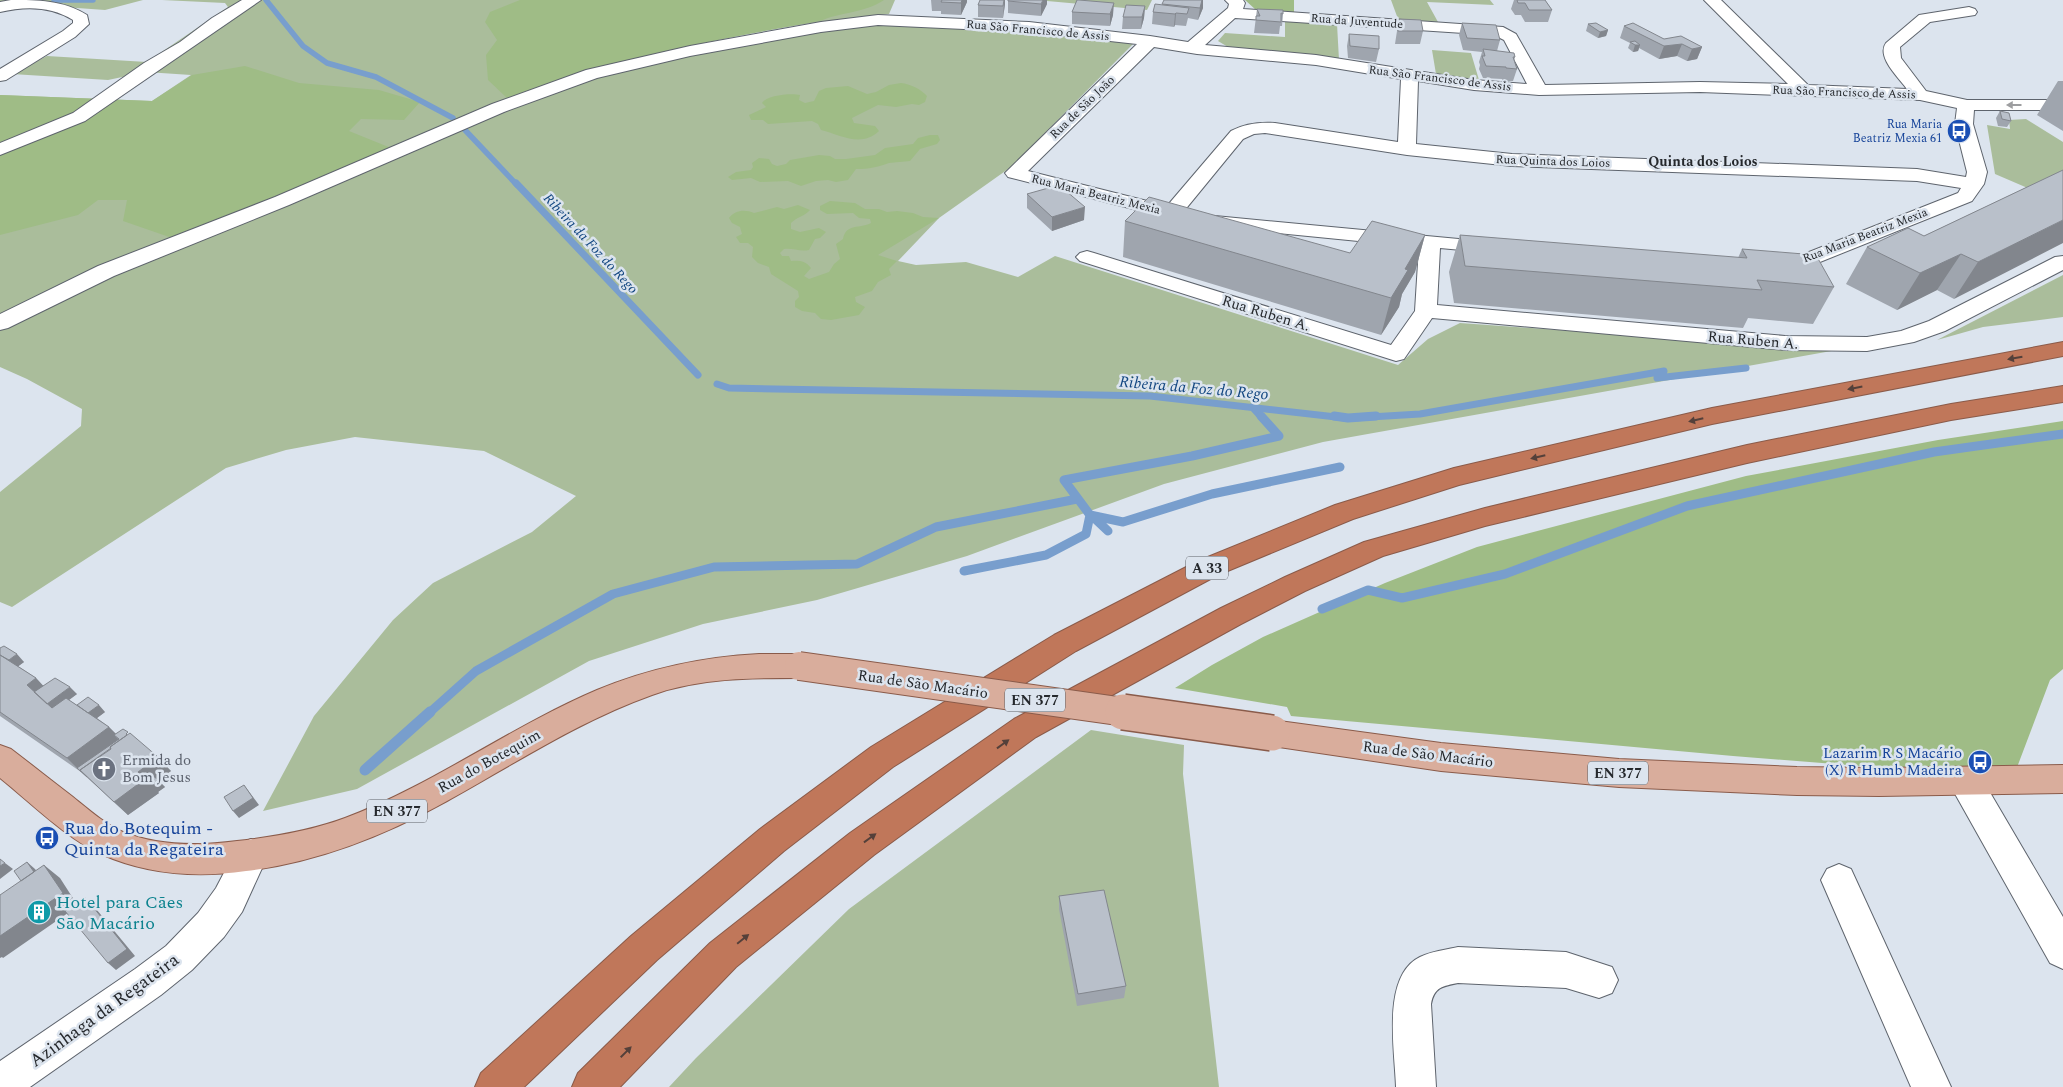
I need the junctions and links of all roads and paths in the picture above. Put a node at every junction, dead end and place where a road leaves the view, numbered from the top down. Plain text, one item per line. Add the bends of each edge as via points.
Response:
1 (253, 0) edge
2 (1712, 0) edge
3 (0, 6) edge
4 (1233, 6) edge
5 (1969, 12) dead end
6 (1150, 41) junction
7 (1191, 48) junction
8 (1410, 75) junction
9 (0, 76) edge
10 (1538, 90) junction
11 (1803, 90) junction
12 (1920, 95) junction
13 (1966, 105) junction
14 (2063, 105) edge
15 (0, 149) edge
16 (1407, 149) junction
17 (1015, 173) joint
18 (1974, 184) junction
19 (1172, 213) junction
20 (1430, 242) junction
21 (1509, 248) edge
22 (1087, 257) dead end
23 (2063, 262) edge
24 (1758, 265) edge
25 (1426, 311) junction
26 (0, 323) edge
27 (2063, 350) edge
28 (2063, 394) edge
29 (799, 666) joint
30 (0, 759) edge
31 (2063, 779) edge
32 (1966, 782) junction
33 (251, 855) junction
34 (1839, 880) dead end
35 (2063, 951) edge
36 (1599, 980) dead end
37 (0, 1084) edge
38 (495, 1087) edge
39 (592, 1087) edge
40 (1416, 1087) edge
41 (1931, 1087) edge

1 - 15 street via 79,117
2 - 11 street
3 - 9 street via 26,3 54,6 81,18 81,24 69,34
4 - 7 street
4 - 10 street, Rua da Juventude via 1497,30 1510,37
5 - 12 street via 1925,18 1892,46 1893,58
6 - 7 street, Rua São Francisco de Assis
6 - 17 street, Rua de São João
6 - 26 street, Rua São Francisco de Assis via 1029,28 878,20 690,51 592,74 498,108 282,201 106,271
7 - 8 street, Rua São Francisco de Assis via 1316,60
8 - 10 street, Rua São Francisco de Assis
8 - 16 street
10 - 11 street, Rua São Francisco de Assis via 1700,87
11 - 12 street, Rua São Francisco de Assis
12 - 13 street, Rua São Francisco de Assis
14 -> 13 street, Rua São Francisco de Assis
13 - 18 street via 1964,124 1977,172
16 - 18 street, Rua Quinta dos Loios via 1512,160 1917,175
16 - 19 street, Rua Quinta dos Loios via 1275,128 1246,130 1237,135
17 - 19 street, Rua Maria Beatriz Mexia
18 - 24 street, Rua Maria Beatriz Mexia via 1965,196 1808,260
19 - 20 street, Rua Maria Beatriz Mexia via 1216,223
20 - 21 street, Rua Maria Beatriz Mexia
20 - 25 street
22 - 25 street, Rua Ruben A. via 1396,354
23 - 25 street, Rua Ruben A. via 1937,326 1906,337 1867,344 1785,343
27 -> 38 highway, A 33 via 1712,416 1454,477 1344,512 1208,568 1065,643 882,757 772,840 644,948
39 -> 28 highway via 723,955 862,844 1025,728 1295,584 1374,549 1485,516 1747,454 1951,412
29 - 32 main road, Rua de São Macário / EN 377, bridge via 1441,757 1610,772 1796,781
29 - 33 main road, Rua do Botequim / EN 377 via 726,667 686,673 645,685 566,720 362,827 297,847
30 - 33 main road, Rua do Botequim / EN 377 via 74,818 117,845 165,858 199,860
31 - 32 main road, Rua de São Macário / EN 377
32 - 35 street
33 - 37 street, Azinhaga da Regateira via 211,925 179,958
34 - 41 street
36 - 40 street via 1566,970 1458,965 1432,970 1415,989 1412,1004

